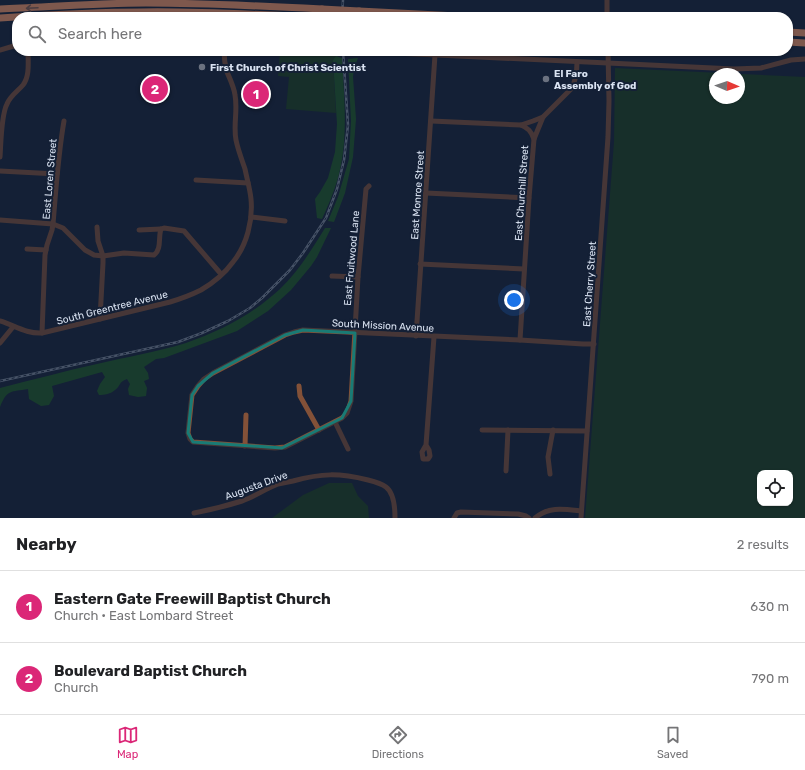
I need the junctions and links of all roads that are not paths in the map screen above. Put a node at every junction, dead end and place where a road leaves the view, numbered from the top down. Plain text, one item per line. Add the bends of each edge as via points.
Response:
1 (607, 0) edge
2 (0, 9) edge
3 (380, 12) edge
4 (607, 12) edge
5 (12, 17) edge
6 (0, 18) edge
7 (793, 32) edge
8 (805, 33) edge
9 (793, 42) edge
10 (805, 43) edge
11 (12, 46) edge
12 (0, 50) edge
13 (28, 56) edge
14 (224, 56) edge
15 (435, 56) edge
16 (455, 56) edge
17 (608, 56) edge
18 (805, 59) edge
19 (577, 62) junction
20 (608, 64) junction
21 (543, 117) junction
22 (64, 121) dead end
23 (431, 121) junction
24 (521, 125) junction
25 (534, 138) junction
26 (0, 157) edge
27 (0, 171) edge
28 (57, 174) junction
29 (196, 180) dead end
30 (248, 183) junction
31 (369, 186) dead end
32 (426, 192) junction
33 (529, 198) junction
34 (251, 217) junction
35 (0, 220) edge
36 (285, 221) dead end
37 (53, 224) junction
38 (97, 226) dead end
39 (161, 229) junction
40 (139, 230) dead end
41 (28, 249) dead end
42 (46, 250) junction
43 (103, 256) junction
44 (420, 264) junction
45 (524, 269) junction
46 (222, 274) junction
47 (332, 276) dead end
48 (358, 277) junction
49 (100, 319) junction
50 (1, 321) edge
51 (13, 327) junction
52 (42, 333) junction
53 (354, 333) junction
54 (416, 336) junction
55 (434, 337) junction
56 (520, 340) junction
57 (0, 343) edge
58 (594, 344) junction
59 (299, 386) dead end
60 (192, 395) joint
61 (246, 415) dead end
62 (334, 422) junction
63 (319, 430) junction
64 (482, 430) dead end
65 (508, 430) junction
66 (553, 430) junction
67 (587, 431) junction
68 (426, 445) dead end
69 (245, 446) junction
70 (348, 449) dead end
71 (506, 471) dead end
72 (550, 474) dead end
73 (581, 511) junction
74 (194, 513) dead end
75 (396, 518) edge
76 (454, 518) edge
77 (529, 518) edge
78 (535, 518) edge
79 (581, 518) edge

1 - 4 street
3 -> 2 highway, bridge via 145,3
5 - 6 highway
7 - 8 highway
9 - 10 highway
11 - 12 street
13 - 26 street via 27,77 7,104
14 - 30 street, South Greentree Avenue via 236,95 237,148
15 - 23 street, East Monroe Street
16 - 19 street
17 - 20 street, East Cherry Street
18 - 20 street via 742,69
19 - 20 street
19 - 21 street, East Churchill Street via 574,85
20 - 58 street, East Cherry Street via 608,137
21 - 24 street
21 - 25 street, East Churchill Street
22 - 28 street, East Loren Street
23 - 24 street
23 - 32 street, East Monroe Street
24 - 25 street via 526,127
25 - 33 street, East Churchill Street
27 - 28 street
28 - 37 street, East Loren Street
29 - 30 street
30 - 34 street, South Greentree Avenue
31 - 48 street, East Fruitwood Lane via 366,190
32 - 33 street
32 - 44 street, East Monroe Street
33 - 45 street, East Churchill Street
34 - 36 street
34 - 46 street, South Greentree Avenue via 241,250
35 - 37 street
37 - 42 street, East Loren Street
37 - 43 street via 62,228 85,250
38 - 43 street
39 - 40 street
39 - 43 street via 157,253 154,255 124,253
39 - 46 street via 184,231
41 - 42 street
42 - 52 street, East Loren Street
43 - 49 street
44 - 45 street
44 - 54 street, East Monroe Street
45 - 56 street, East Churchill Street
46 - 49 street, South Greentree Avenue via 186,297
47 - 48 street
48 - 53 street, East Fruitwood Lane
49 - 52 street, South Greentree Avenue
50 - 51 street, South Greentree Avenue
51 - 52 street, South Greentree Avenue via 35,334
51 - 57 street
53 - 54 street, South Mission Avenue
53 - 60 street, South Mission Avenue via 303,330 285,335 213,373 204,379
53 - 62 street, East Fruitwood Lane via 351,401 347,412
54 - 55 street, South Mission Avenue
55 - 56 street, South Mission Avenue
55 - 68 street
56 - 58 street, South Mission Avenue
58 - 67 street, East Cherry Street
59 - 63 street via 300,396
60 - 69 street, East Fruitwood Lane via 188,433 193,442
61 - 69 street
62 - 63 street, East Fruitwood Lane
62 - 70 street
63 - 69 street, East Fruitwood Lane via 282,448
64 - 65 street
65 - 66 street
65 - 71 street
66 - 67 street
66 - 72 street via 548,457
67 - 73 street, East Cherry Street
73 - 78 street via 552,509
73 - 79 street, East Cherry Street
74 - 75 street, Augusta Drive via 244,501 279,484 336,474 353,476 386,487 395,505
76 - 77 street via 461,512 518,514

